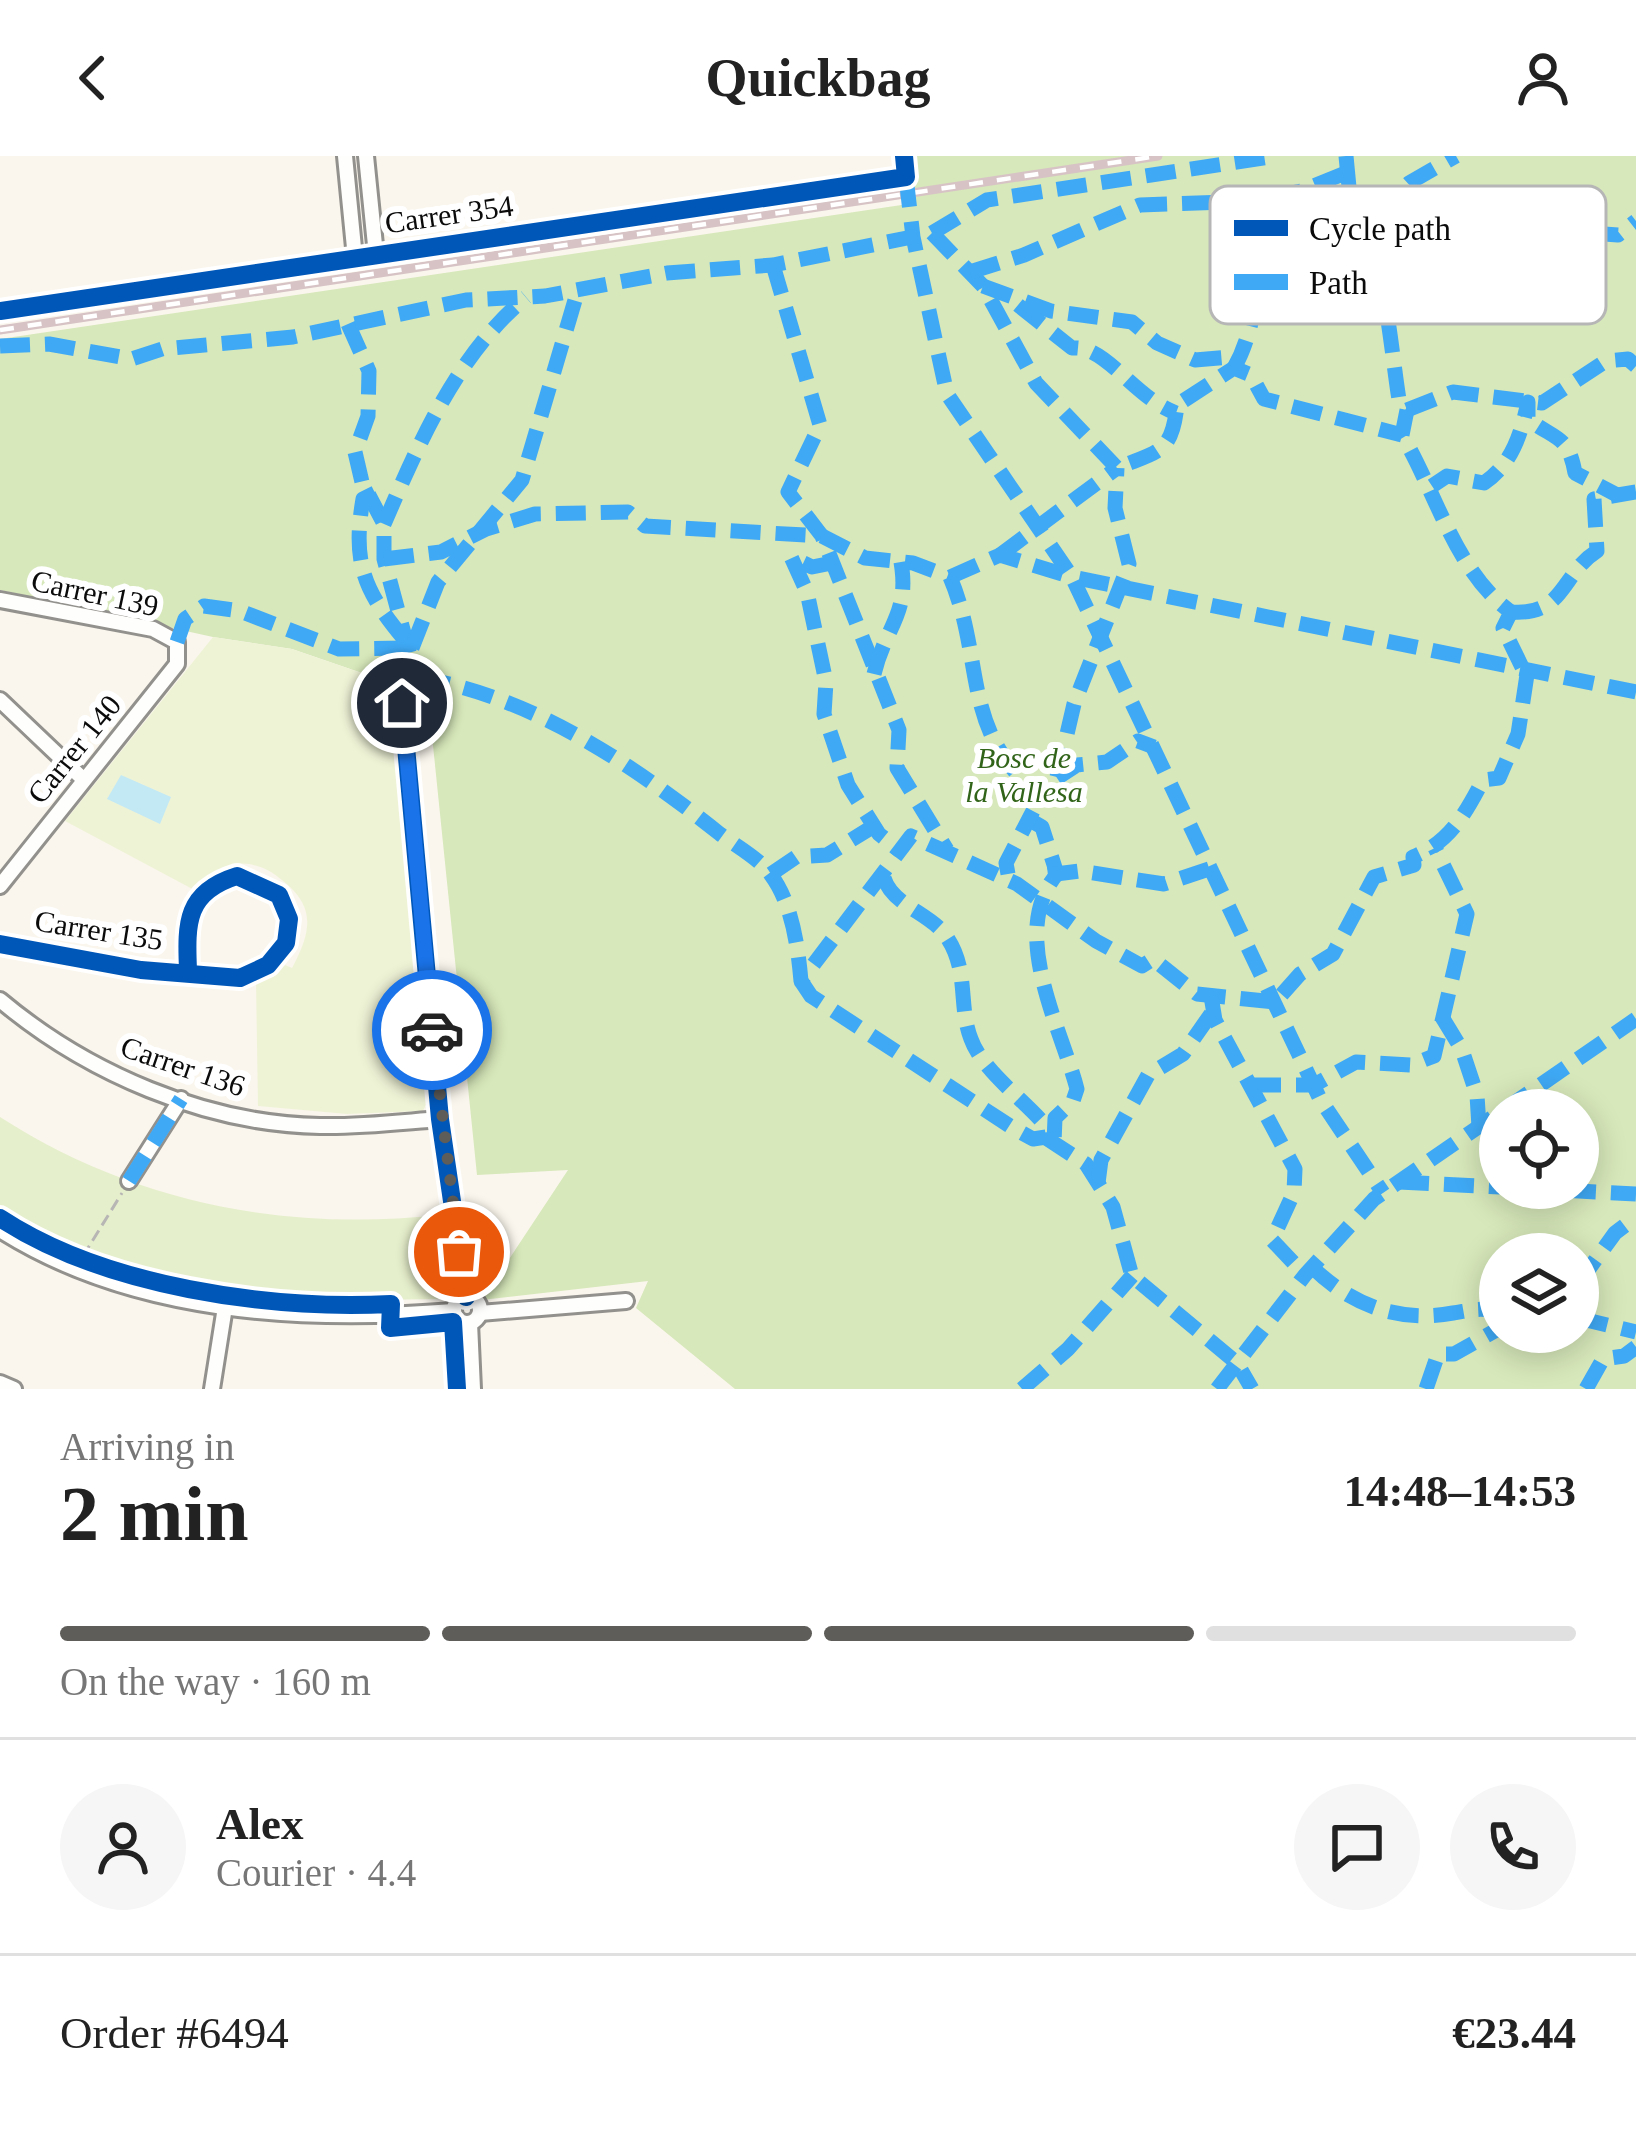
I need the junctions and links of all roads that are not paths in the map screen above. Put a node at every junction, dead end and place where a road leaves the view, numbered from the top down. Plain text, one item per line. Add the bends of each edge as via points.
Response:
1 (345, 156) edge
2 (366, 156) edge
3 (904, 156) edge
4 (376, 255) junction
5 (356, 258) junction
6 (0, 311) edge
7 (1, 603) edge
8 (177, 642) joint
9 (0, 700) edge
10 (402, 703) dead end
11 (83, 779) junction
12 (0, 886) edge
13 (0, 944) edge
14 (188, 970) junction
15 (0, 1000) edge
16 (181, 1099) junction
17 (440, 1119) junction
18 (129, 1181) road end
19 (0, 1230) edge
20 (466, 1297) junction
21 (626, 1301) dead end
22 (225, 1307) junction
23 (454, 1311) junction
24 (475, 1318) junction
25 (0, 1383) edge
26 (14, 1389) edge
27 (212, 1389) edge
28 (473, 1389) edge

1 - 5 street
2 - 4 street
3 - 4 street, Carrer 354 via 906,177
4 - 5 street, Carrer 354
5 - 6 street, Carrer 354
7 - 8 street, Carrer 139 via 153,629
8 - 11 street, Carrer 140 via 177,664
9 - 11 street
10 - 17 street
11 - 12 street, Carrer 140
13 - 14 street, Carrer 135 via 141,970
14 - 14 street, Carrer 135 via 240,978 268,965 286,944 289,919 279,896 237,876 202,892 189,910
15 - 16 street, Carrer 136 via 44,1036 129,1082
16 - 17 street, Carrer 136 via 318,1126
16 - 18 street
17 - 20 street
19 - 22 street via 74,1266
20 - 23 street
20 - 24 street via 477,1301
21 - 24 street
22 - 23 street via 307,1315
22 - 27 street
23 - 24 street via 458,1320
24 - 28 street
25 - 26 street

